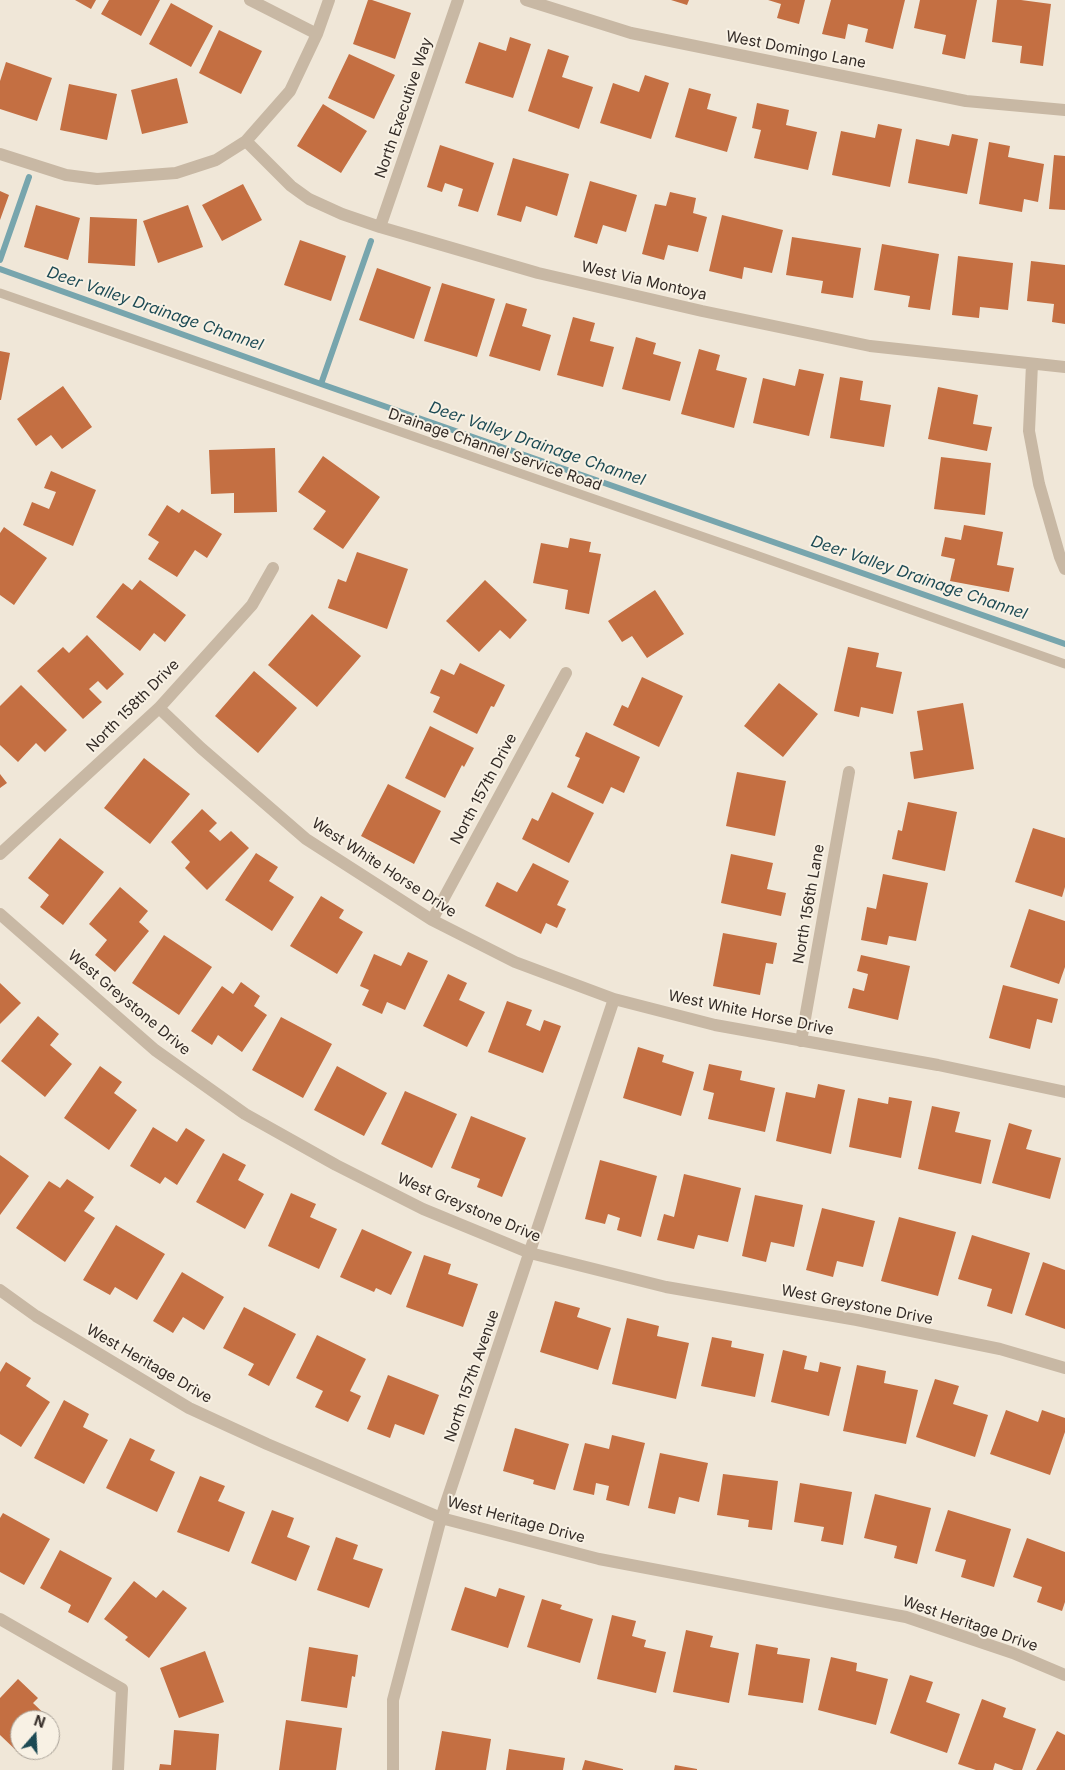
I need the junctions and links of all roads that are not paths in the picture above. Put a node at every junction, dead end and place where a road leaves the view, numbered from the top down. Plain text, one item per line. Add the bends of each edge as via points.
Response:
1 (250, 0) edge
2 (329, 0) edge
3 (458, 0) edge
4 (526, 0) edge
5 (316, 34) junction
6 (1065, 110) edge
7 (246, 141) junction
8 (0, 154) edge
9 (380, 227) junction
10 (0, 293) edge
11 (1032, 364) junction
12 (1065, 367) edge
13 (273, 568) dead end
14 (1065, 569) edge
15 (1065, 664) edge
16 (566, 674) dead end
17 (159, 708) junction
18 (849, 772) dead end
19 (0, 854) edge
20 (0, 914) edge
21 (432, 920) junction
22 (614, 999) junction
23 (801, 1041) junction
24 (1065, 1092) edge
25 (530, 1253) junction
26 (0, 1290) edge
27 (1065, 1368) edge
28 (441, 1518) junction
29 (0, 1619) edge
30 (1065, 1676) edge
31 (118, 1770) edge
32 (393, 1770) edge

1 - 5 street
2 - 5 street
3 - 9 street, North Executive Way
4 - 6 street, West Domingo Lane via 640,35 966,101
5 - 7 street via 290,91
7 - 8 street via 216,160 176,173 97,179 66,175
7 - 9 street, West Via Montoya via 291,186 309,199
9 - 11 street, West Via Montoya via 538,273 711,313 870,346
10 - 15 lane, Drainage Channel Service Road
11 - 12 street, West Via Montoya
11 - 14 street via 1029,431 1039,484
13 - 17 street, North 158th Drive via 252,605
16 - 21 street, North 157th Drive
17 - 19 street, North 158th Drive
17 - 21 street, West White Horse Drive via 306,839
18 - 23 street, North 156th Lane
20 - 25 street, West Greystone Drive via 155,1050 245,1114 422,1209
21 - 22 street, West White Horse Drive via 514,962
22 - 23 street, West White Horse Drive via 715,1025
22 - 25 street, North 157th Avenue
23 - 24 street, West White Horse Drive
25 - 27 street, West Greystone Drive via 666,1287 1000,1349
25 - 28 street, North 157th Avenue
26 - 28 street, West Heritage Drive via 36,1316 188,1408
28 - 30 street, West Heritage Drive via 599,1559 906,1617 1013,1653
28 - 32 street, North 157th Avenue via 393,1700
29 - 31 street via 122,1689

